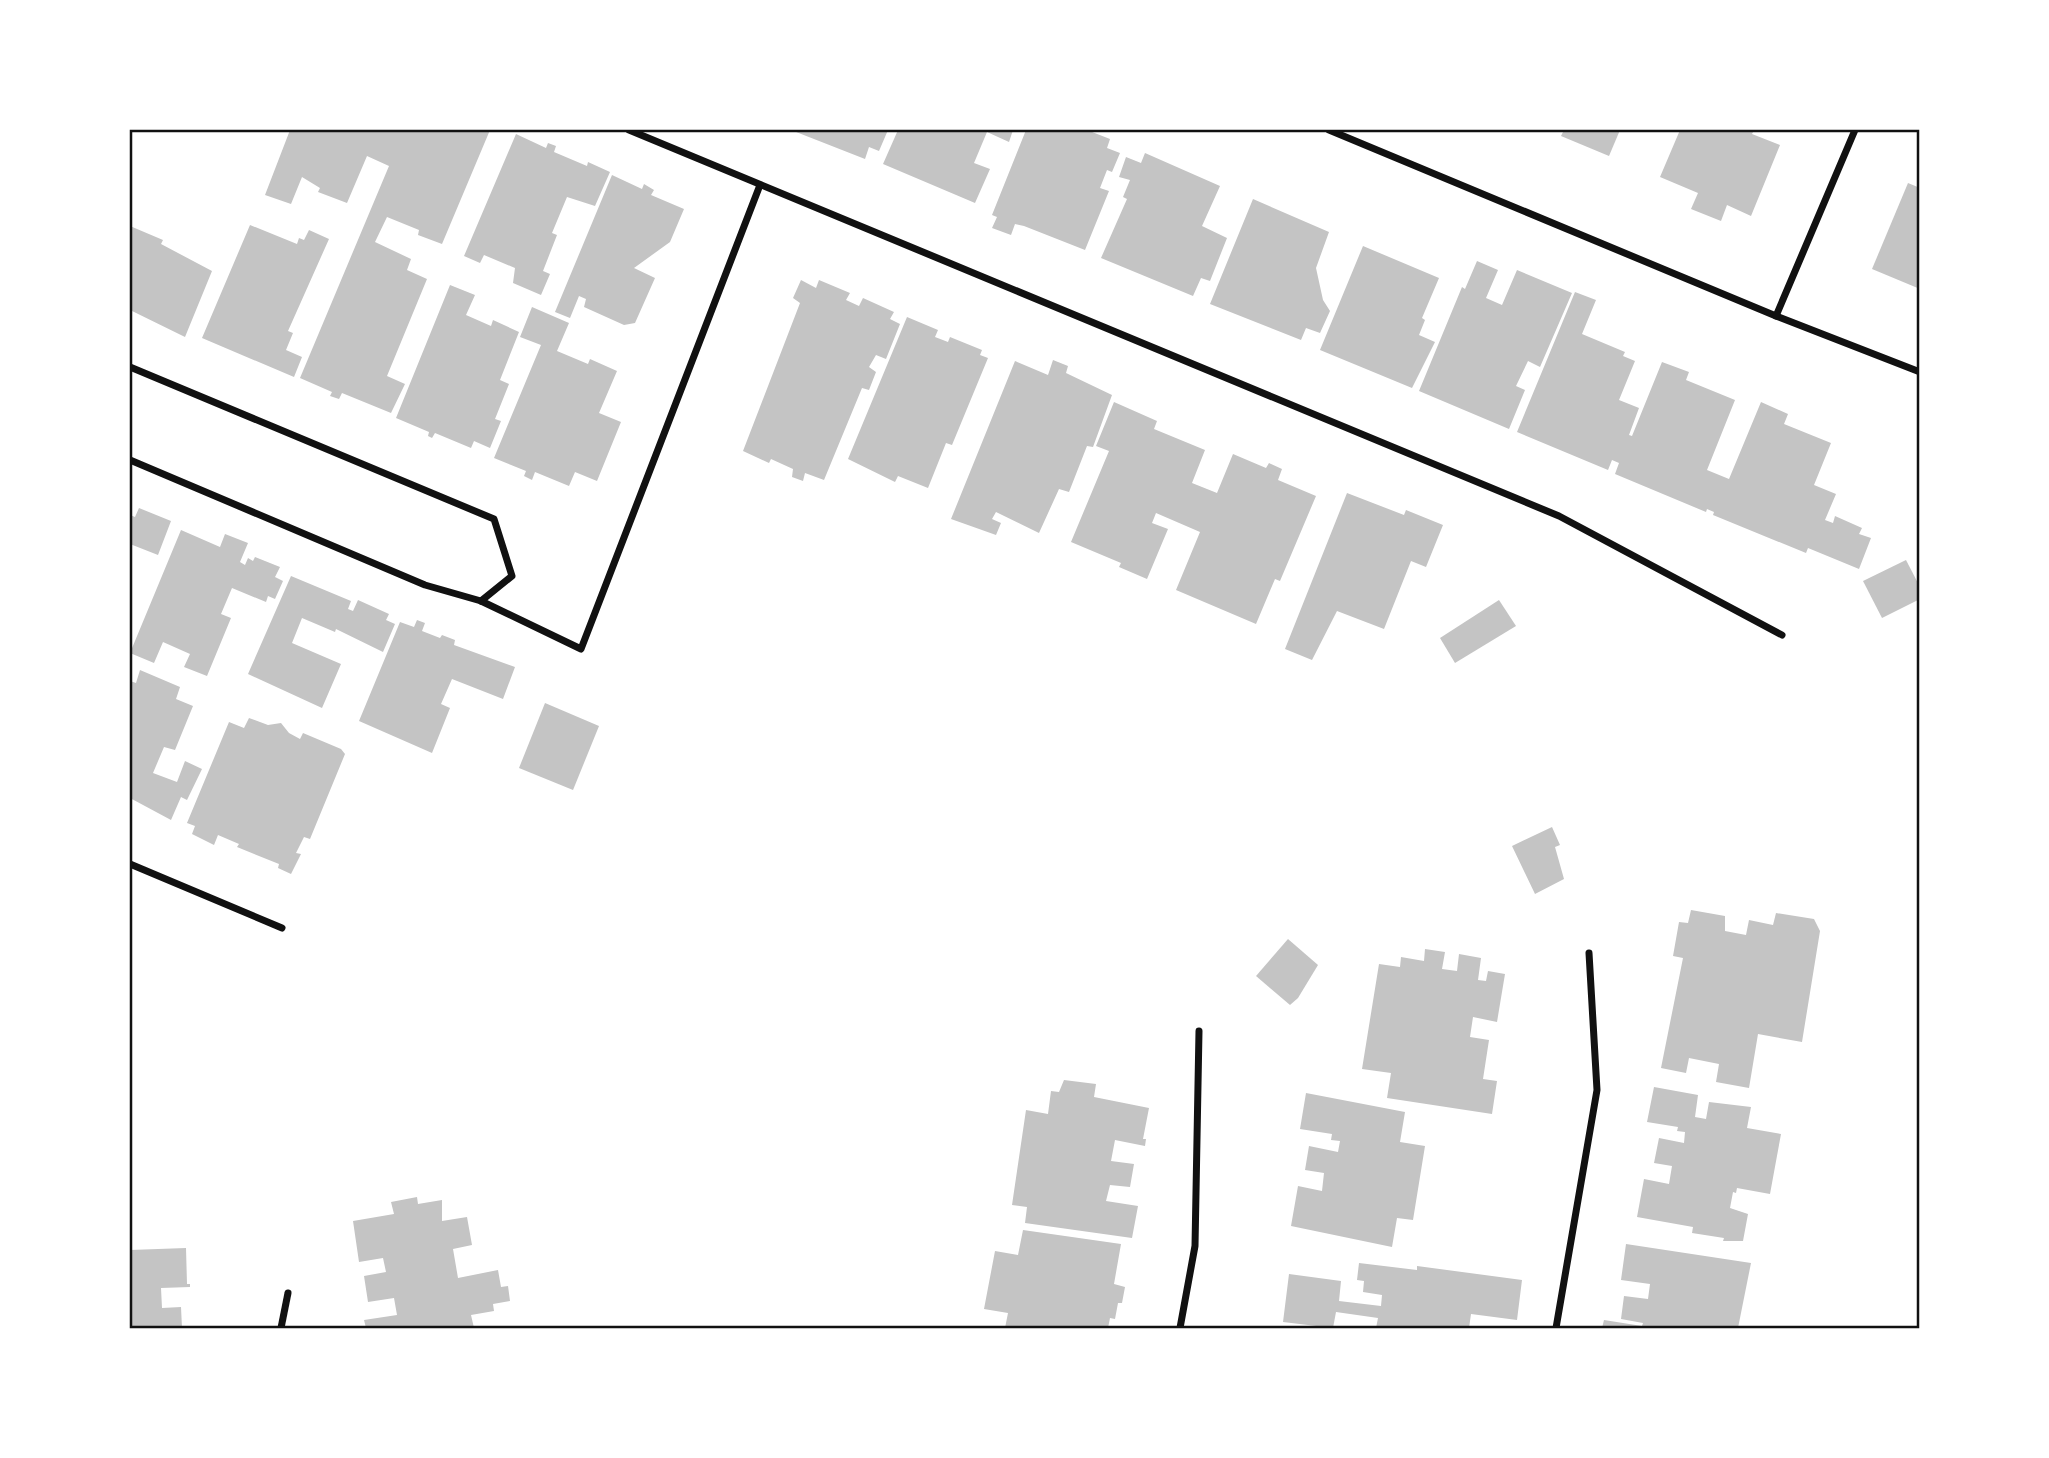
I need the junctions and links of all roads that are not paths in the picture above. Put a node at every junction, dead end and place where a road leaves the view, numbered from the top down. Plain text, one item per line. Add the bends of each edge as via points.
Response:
1 (629, 130) edge
2 (1329, 130) edge
3 (1854, 130) edge
4 (760, 185) junction
5 (1776, 316) junction
6 (130, 367) edge
7 (1920, 372) edge
8 (130, 460) edge
9 (481, 601) junction
10 (1782, 635) dead end
11 (130, 864) edge
12 (282, 928) dead end
13 (1589, 953) dead end
14 (1199, 1031) dead end
15 (288, 1293) dead end
16 (281, 1328) edge
17 (1180, 1328) edge
18 (1556, 1328) edge

1 - 4 street
2 - 5 street
3 - 5 street
4 - 9 street via 581,649
4 - 10 street via 1559,516
5 - 7 street
6 - 9 street via 494,519 512,576
8 - 9 street via 425,585
11 - 12 street
13 - 18 street via 1597,1090
14 - 17 street via 1195,1246
15 - 16 street

